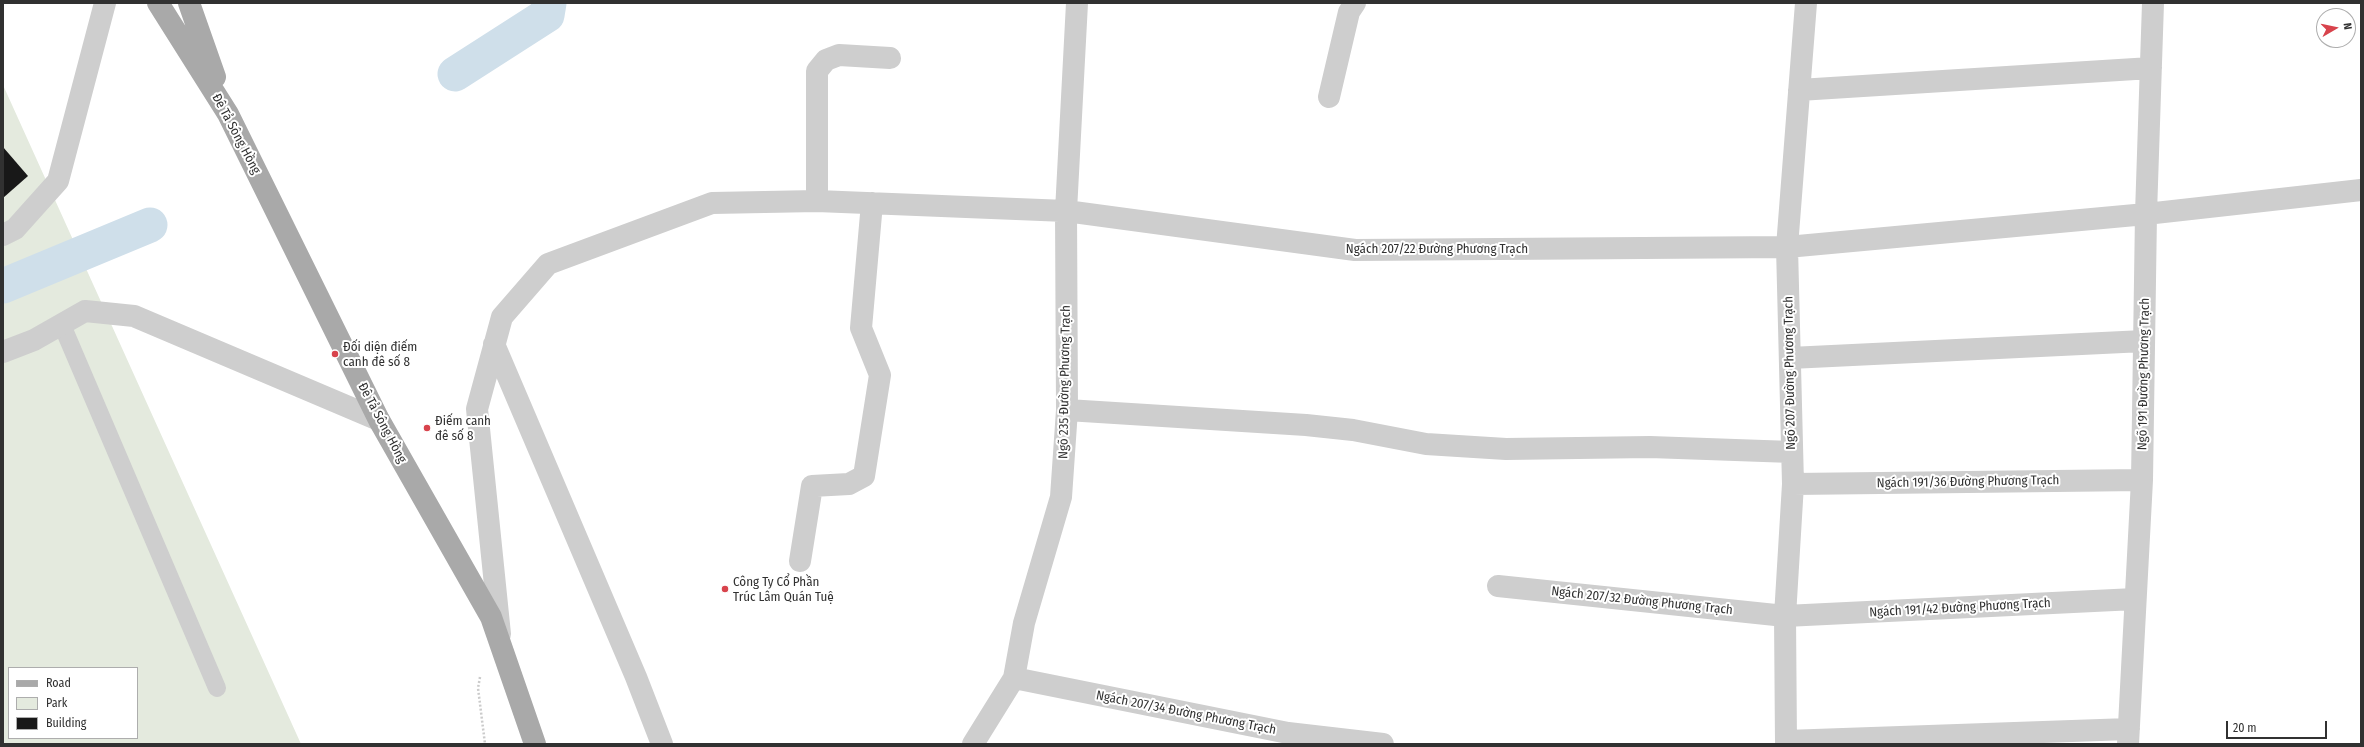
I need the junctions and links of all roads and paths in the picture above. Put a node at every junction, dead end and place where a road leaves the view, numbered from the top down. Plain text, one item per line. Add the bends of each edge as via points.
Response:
1 (105, 3) edge
2 (158, 3) edge
3 (189, 3) edge
4 (1077, 3) edge
5 (1355, 3) edge
6 (1806, 3) edge
7 (2153, 3) edge
8 (890, 58) dead end
9 (2151, 68) junction
10 (1799, 90) junction
11 (1329, 97) dead end
12 (228, 114) junction
13 (2361, 190) edge
14 (817, 201) junction
15 (872, 203) junction
16 (1066, 211) junction
17 (2146, 214) junction
18 (3, 235) edge
19 (1787, 247) junction
20 (62, 324) junction
21 (2144, 341) junction
22 (494, 344) junction
23 (3, 352) edge
24 (1790, 358) junction
25 (1067, 410) junction
26 (379, 420) junction
27 (1792, 452) junction
28 (2142, 480) junction
29 (1793, 484) junction
30 (800, 561) dead end
31 (1498, 586) dead end
32 (2135, 599) junction
33 (1785, 616) junction
34 (500, 640) junction
35 (1014, 678) junction
36 (217, 688) dead end
37 (2129, 736) edge
38 (1786, 743) edge
39 (535, 744) edge
40 (662, 744) edge
41 (973, 744) edge
42 (1383, 744) edge

1 - 18 street via 58,181 15,229
2 - 12 main road, Đê Tả Sông Hồng
3 - 12 main road
4 - 16 street, Ngõ 235 Đường Phương Trạch
5 - 11 street via 1349,12
6 - 10 street, Ngõ 207 Đường Phương Trạch
7 - 9 street, Ngõ 191 Đường Phương Trạch
8 - 14 street via 839,54 826,60 817,71
9 - 10 street
9 - 17 street, Ngõ 191 Đường Phương Trạch
10 - 19 street, Ngõ 207 Đường Phương Trạch
12 - 26 main road, Đê Tả Sông Hồng
13 - 17 street, Ngách 207/22 Đường Phương Trạch
14 - 15 street, Ngách 207/22 Đường Phương Trạch
14 - 22 street, Ngách 207/22 Đường Phương Trạch via 712,203 548,264 502,317
15 - 16 street, Ngách 207/22 Đường Phương Trạch
15 - 30 street via 861,328 880,375 864,476 849,484 812,486
16 - 19 street, Ngách 207/22 Đường Phương Trạch via 1355,250
16 - 25 street, Ngõ 235 Đường Phương Trạch
17 - 19 street, Ngách 207/22 Đường Phương Trạch
17 - 21 street, Ngõ 191 Đường Phương Trạch
19 - 24 street, Ngõ 207 Đường Phương Trạch
20 - 23 street via 34,340
20 - 26 street via 85,311 134,316
20 - 36 lane
21 - 24 street
21 - 28 street, Ngõ 191 Đường Phương Trạch
22 - 34 street, Ngách 207/22 Đường Phương Trạch via 477,409
22 - 40 street
24 - 27 street, Ngõ 207 Đường Phương Trạch
25 - 27 street via 1306,425 1353,430 1426,444 1506,449 1650,447
25 - 35 street, Ngõ 235 Đường Phương Trạch via 1061,497 1024,623
26 - 34 main road, Đê Tả Sông Hồng via 491,617
27 - 29 street, Ngõ 207 Đường Phương Trạch
28 - 29 street, Ngách 191/36 Đường Phương Trạch
28 - 32 street, Ngõ 191 Đường Phương Trạch
29 - 33 street, Ngõ 207 Đường Phương Trạch
31 - 33 street, Ngách 207/32 Đường Phương Trạch
32 - 33 street, Ngách 191/42 Đường Phương Trạch
32 - 37 street, Ngõ 191 Đường Phương Trạch
33 - 38 street, Ngõ 207 Đường Phương Trạch
34 - 39 main road, Đê Tả Sông Hồng
35 - 41 street, Ngõ 235 Đường Phương Trạch
35 - 42 street, Ngách 207/34 Đường Phương Trạch via 1288,733
37 - 38 street

